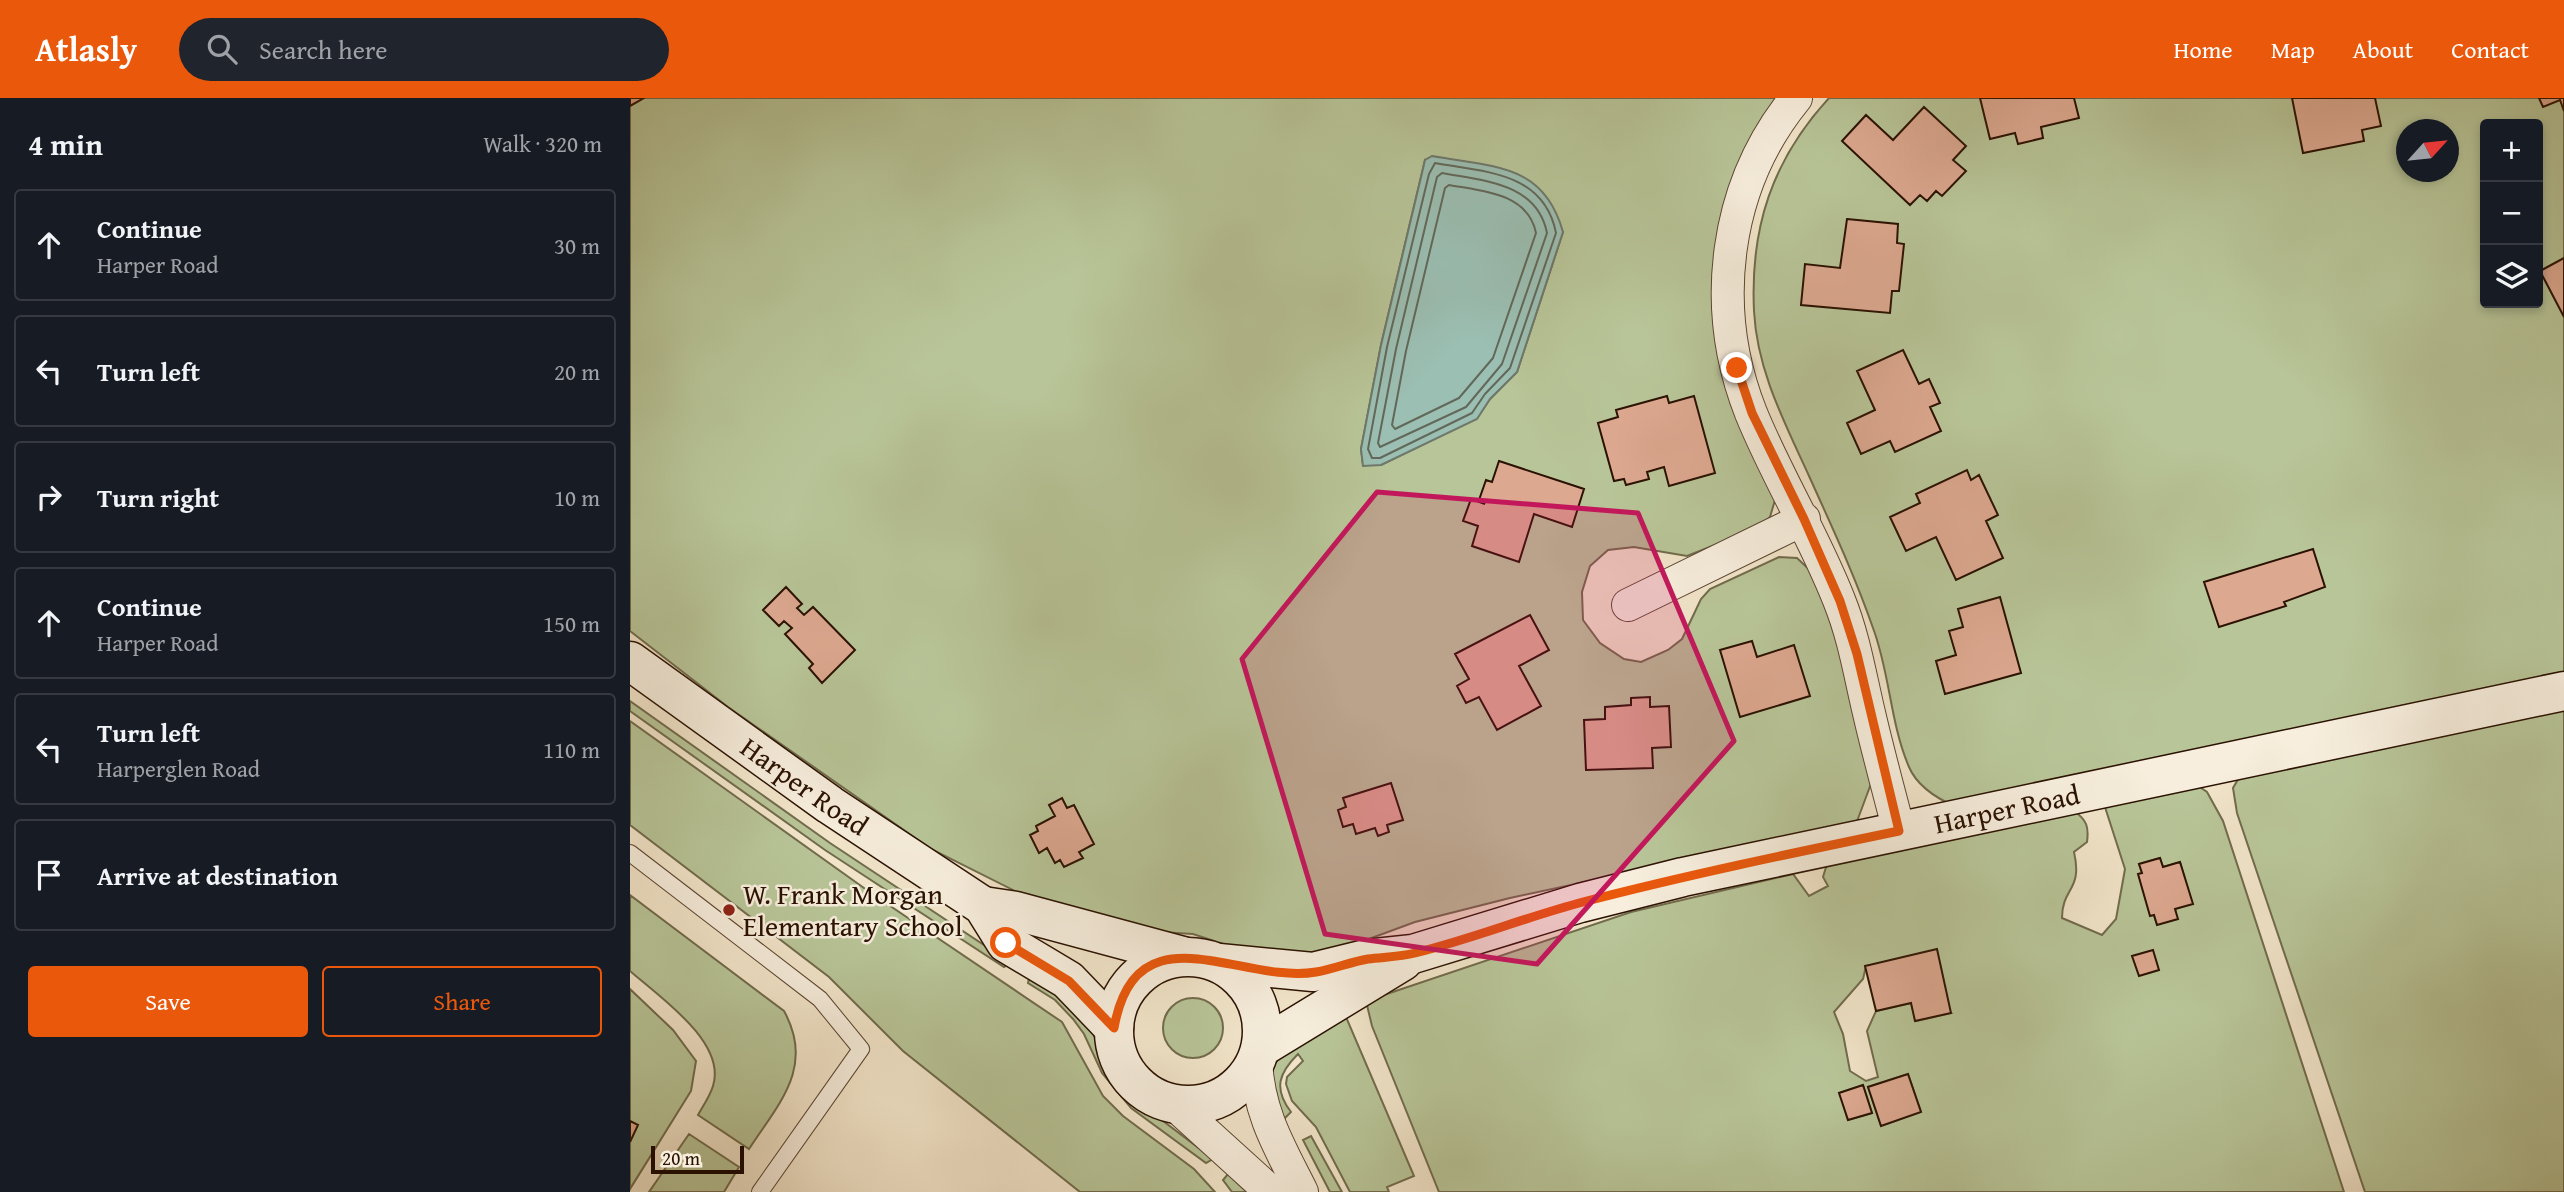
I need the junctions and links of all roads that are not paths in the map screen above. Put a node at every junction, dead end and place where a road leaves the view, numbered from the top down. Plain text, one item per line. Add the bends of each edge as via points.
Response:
1 (1796, 98) edge
2 (1804, 519) junction
3 (1628, 605) dead end
4 (630, 660) edge
5 (2564, 691) edge
6 (1899, 831) junction
7 (630, 853) edge
8 (983, 906) junction
9 (1413, 954) junction
10 (1201, 960) junction
11 (1114, 1028) junction
12 (1259, 1055) junction
13 (1174, 1104) junction
14 (760, 1192) edge
15 (1271, 1192) edge
16 (1301, 1192) edge

1 - 2 street via 1753,162 1736,212 1728,263 1728,316 1737,368 1752,413
2 - 3 street
2 - 6 street via 1840,601 1857,654
4 - 8 main road, Harper Road via 830,805
5 - 6 main road, Harper Road
6 - 9 main road, Harper Road via 1580,903
7 - 14 lane via 820,999 861,1049
8 - 10 main road, Harper Road
8 - 11 main road, Harper Road via 1006,943 1069,981
9 - 10 main road, Harper Road via 1314,972
9 - 12 main road, Harper Road
10 - 11 main road via 1162,961 1143,971 1127,988
10 - 12 main road via 1236,974 1250,989 1263,1026
11 - 13 main road via 1124,1069 1154,1098
12 - 13 main road via 1246,1079 1231,1092 1214,1101
12 - 16 street via 1258,1095
13 - 15 street

